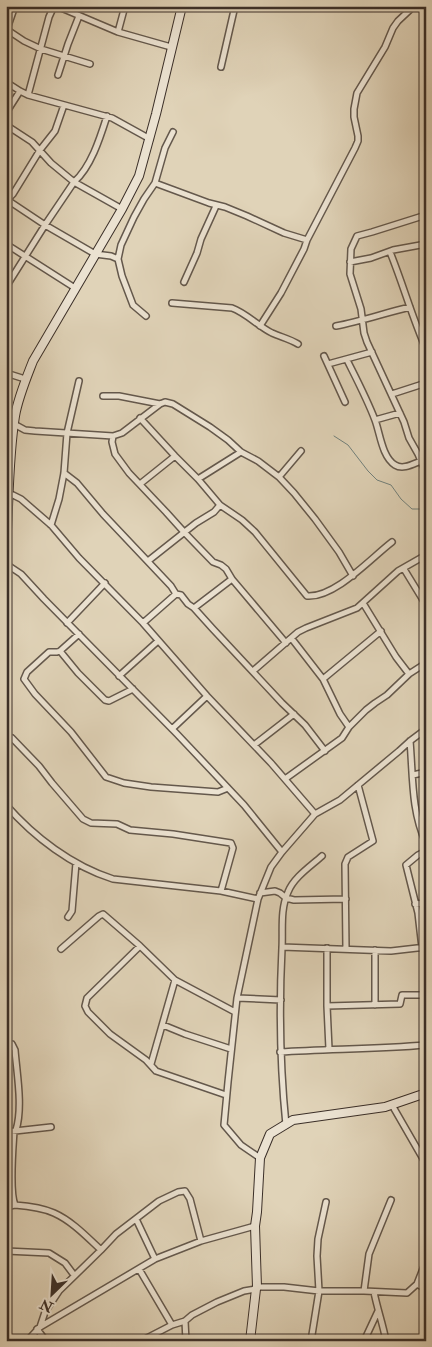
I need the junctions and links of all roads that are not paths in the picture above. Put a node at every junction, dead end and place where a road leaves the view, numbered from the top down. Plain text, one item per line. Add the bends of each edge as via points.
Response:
1 (15, 6) edge
2 (125, 6) edge
3 (182, 6) edge
4 (235, 6) edge
5 (414, 6) edge
6 (56, 7) edge
7 (79, 16) junction
8 (6, 29) edge
9 (118, 32) junction
10 (171, 47) junction
11 (41, 49) junction
12 (65, 56) junction
13 (90, 64) dead end
14 (221, 67) dead end
15 (58, 75) dead end
16 (6, 82) edge
17 (20, 92) junction
18 (28, 95) junction
19 (64, 105) junction
20 (6, 113) edge
21 (107, 116) junction
22 (6, 125) edge
23 (173, 132) dead end
24 (150, 139) junction
25 (40, 150) junction
26 (74, 182) junction
27 (155, 183) junction
28 (7, 200) edge
29 (216, 206) junction
30 (122, 209) junction
31 (426, 215) edge
32 (45, 224) junction
33 (306, 240) junction
34 (6, 244) edge
35 (426, 244) edge
36 (390, 252) junction
37 (95, 254) junction
38 (25, 257) junction
39 (118, 259) junction
40 (350, 262) junction
41 (184, 282) dead end
42 (6, 288) edge
43 (75, 288) junction
44 (172, 303) dead end
45 (410, 308) junction
46 (146, 316) dead end
47 (362, 320) junction
48 (260, 326) junction
49 (336, 326) dead end
50 (298, 344) dead end
51 (426, 349) edge
52 (372, 352) junction
53 (324, 356) dead end
54 (347, 360) junction
55 (328, 364) junction
56 (6, 373) edge
57 (26, 379) junction
58 (79, 381) dead end
59 (426, 384) edge
60 (392, 394) junction
61 (103, 396) dead end
62 (345, 402) dead end
63 (160, 404) junction
64 (400, 413) junction
65 (6, 414) edge
66 (140, 418) junction
67 (14, 420) junction
68 (375, 420) junction
69 (67, 433) junction
70 (113, 436) junction
71 (301, 451) dead end
72 (241, 452) junction
73 (174, 456) junction
74 (421, 461) junction
75 (426, 472) edge
76 (64, 473) junction
77 (278, 477) junction
78 (198, 480) junction
79 (140, 484) junction
80 (7, 494) edge
81 (220, 505) junction
82 (51, 525) junction
83 (184, 532) junction
84 (392, 542) dead end
85 (6, 548) edge
86 (426, 555) edge
87 (148, 560) junction
88 (6, 564) edge
89 (404, 569) junction
90 (353, 576) junction
91 (232, 579) junction
92 (104, 583) junction
93 (176, 594) junction
94 (363, 603) junction
95 (426, 605) edge
96 (194, 608) junction
97 (67, 623) junction
98 (143, 623) junction
99 (381, 631) junction
100 (79, 634) junction
101 (292, 639) junction
102 (158, 641) junction
103 (286, 643) junction
104 (60, 651) junction
105 (426, 663) edge
106 (253, 671) junction
107 (409, 674) junction
108 (119, 676) junction
109 (323, 680) junction
110 (133, 689) junction
111 (207, 696) junction
112 (294, 714) junction
113 (349, 727) junction
114 (172, 729) junction
115 (426, 729) edge
116 (12, 738) dead end
117 (410, 740) junction
118 (254, 744) junction
119 (325, 751) junction
120 (426, 772) edge
121 (412, 776) junction
122 (285, 779) junction
123 (358, 785) junction
124 (228, 788) junction
125 (6, 804) edge
126 (315, 814) junction
127 (426, 842) edge
128 (426, 851) edge
129 (282, 852) junction
130 (322, 856) dead end
131 (76, 863) junction
132 (221, 891) junction
133 (260, 893) junction
134 (286, 898) junction
135 (346, 899) junction
136 (258, 900) junction
137 (415, 904) junction
138 (426, 904) edge
139 (68, 917) dead end
140 (140, 946) junction
141 (282, 947) junction
142 (327, 948) junction
143 (424, 948) edge
144 (61, 949) dead end
145 (346, 949) junction
146 (375, 950) junction
147 (175, 980) junction
148 (426, 995) edge
149 (237, 998) junction
150 (281, 1000) junction
151 (375, 1005) junction
152 (327, 1006) junction
153 (235, 1012) junction
154 (163, 1025) junction
155 (426, 1045) edge
156 (6, 1046) edge
157 (231, 1049) junction
158 (329, 1049) junction
159 (280, 1052) junction
160 (151, 1064) junction
161 (426, 1093) edge
162 (226, 1095) junction
163 (392, 1105) junction
164 (286, 1125) junction
165 (52, 1127) dead end
166 (15, 1131) junction
167 (6, 1132) edge
168 (260, 1158) junction
169 (426, 1164) edge
170 (390, 1200) dead end
171 (326, 1202) dead end
172 (15, 1205) junction
173 (6, 1212) edge
174 (136, 1220) junction
175 (256, 1226) junction
176 (201, 1241) junction
177 (102, 1250) junction
178 (6, 1251) edge
179 (155, 1259) junction
180 (426, 1260) edge
181 (139, 1269) junction
182 (74, 1275) junction
183 (417, 1284) junction
184 (256, 1288) junction
185 (426, 1289) edge
186 (319, 1291) junction
187 (364, 1291) junction
188 (374, 1292) junction
189 (378, 1311) junction
190 (185, 1321) junction
191 (172, 1325) junction
192 (38, 1328) junction
193 (27, 1341) edge
194 (46, 1341) edge
195 (141, 1341) edge
196 (186, 1341) edge
197 (250, 1341) edge
198 (310, 1341) edge
199 (364, 1341) edge
200 (386, 1341) edge

1 - 8 street
2 - 9 street
3 - 10 main road
4 - 14 street
5 - 33 street via 393,28 357,94 354,117 358,141
6 - 7 street
6 - 11 street via 49,17
7 - 9 street
7 - 12 street
8 - 11 street
9 - 10 street
10 - 24 main road
11 - 12 street
11 - 18 street
12 - 13 street
12 - 15 street
16 - 17 street
17 - 18 street
17 - 20 street
18 - 19 street
19 - 21 street
19 - 25 street via 55,131
21 - 24 street
21 - 26 street via 97,147
22 - 25 street
23 - 27 street
24 - 30 main road via 139,176
25 - 26 street
25 - 28 street
26 - 30 street
26 - 32 street
27 - 29 street
27 - 39 street via 131,222
28 - 32 street
29 - 33 street
29 - 41 street
30 - 37 main road
31 - 40 street via 356,236
32 - 37 street
32 - 38 street
33 - 48 street via 281,293
34 - 38 street
35 - 36 street
36 - 40 street
36 - 45 street
37 - 39 street
37 - 43 main road
38 - 42 street
38 - 43 street
39 - 46 street via 130,298
40 - 47 street
43 - 57 main road
44 - 48 street via 232,308
45 - 47 street
45 - 51 street
47 - 49 street
47 - 52 street
48 - 50 street
52 - 54 street
52 - 60 street
53 - 55 street
54 - 55 street
54 - 68 street
55 - 62 street
56 - 57 street
57 - 67 main road
58 - 69 street
59 - 60 street
60 - 64 street
61 - 63 street
63 - 66 street
63 - 72 street via 173,404
64 - 68 street
64 - 74 street
65 - 67 street
66 - 70 street
66 - 73 street
67 - 69 street via 26,430
67 - 80 main road
68 - 74 street via 385,451 394,465 403,467
69 - 70 street
69 - 76 street
70 - 79 street via 115,454
71 - 77 street
72 - 77 street
72 - 78 street
73 - 78 street
73 - 79 street
74 - 75 street
76 - 82 street
76 - 87 street
77 - 90 street via 314,518
78 - 81 street
79 - 83 street
80 - 82 street via 21,499
80 - 85 main road
81 - 83 street
81 - 90 street via 255,532 307,596 322,593
82 - 92 street
83 - 87 street
83 - 91 street via 213,562 226,569
84 - 90 street
86 - 89 street
87 - 93 street
88 - 97 street via 21,574
89 - 94 street
89 - 95 street
91 - 96 street
91 - 103 street
92 - 97 street
92 - 98 street
93 - 96 street
93 - 98 street
94 - 99 street
94 - 101 street via 348,613 298,632
96 - 106 street
97 - 100 street
98 - 102 street
99 - 107 street
99 - 109 street
100 - 104 street
100 - 108 street
101 - 103 street
101 - 109 street
102 - 108 street
102 - 111 street
103 - 106 street
104 - 110 street via 105,700
104 - 124 street via 49,652 27,672 24,679 106,776 124,783 151,787 218,792
105 - 107 street
106 - 112 street
107 - 113 street
108 - 110 street
109 - 113 street
110 - 114 street
111 - 114 street
111 - 118 street
112 - 118 street
112 - 119 street
113 - 119 street via 342,738
114 - 124 street
115 - 117 street
116 - 132 street via 83,819 91,823 117,824 130,830 231,843 233,848
117 - 121 street
117 - 123 street
118 - 122 street
119 - 122 street
120 - 121 street
121 - 127 street via 415,810
122 - 126 street
123 - 126 street
123 - 135 street via 373,841 348,857 344,864
124 - 129 street
125 - 131 street via 25,825
126 - 129 street
128 - 137 street via 406,866
129 - 133 street via 271,867
130 - 134 street via 296,880
131 - 132 street via 113,879
131 - 139 street via 72,911
132 - 136 street
133 - 134 street via 275,891
133 - 136 street
134 - 135 street
134 - 141 street via 282,908
135 - 145 street
136 - 149 street
137 - 138 street
137 - 143 street
140 - 144 street via 103,914
140 - 147 street
140 - 160 street via 87,998 85,1006 110,1034
141 - 142 street
141 - 150 street
142 - 145 street
142 - 152 street
143 - 146 street
145 - 146 street
146 - 151 street
147 - 153 street
147 - 154 street
148 - 151 street via 402,995 400,1004
149 - 150 street
149 - 153 street
150 - 159 street
151 - 152 street
152 - 158 street
153 - 157 street
154 - 157 street
154 - 160 street
155 - 158 street
156 - 166 street via 12,1044 15,1050 18,1122
157 - 162 street
158 - 159 street
159 - 164 street
160 - 162 street via 156,1071
161 - 163 main road
162 - 168 street via 224,1125 241,1145
163 - 164 main road via 293,1120
163 - 169 street
164 - 168 main road via 270,1134
165 - 166 street
166 - 167 street
166 - 172 street via 12,1170
168 - 175 main road
170 - 187 street via 369,1254
171 - 186 street via 316,1256
172 - 173 street
172 - 177 street via 57,1214
174 - 176 street via 159,1201 185,1191
174 - 177 street via 116,1234
174 - 179 street
175 - 176 street
175 - 184 main road
176 - 179 street
177 - 182 street
178 - 182 street via 49,1253 65,1263
179 - 181 street
180 - 183 street
181 - 191 street
181 - 192 street
182 - 192 street via 59,1291
183 - 185 street
183 - 188 street via 407,1294
184 - 186 street
184 - 190 street via 217,1302
184 - 197 main road
186 - 187 street
186 - 198 street
187 - 188 street
188 - 189 street
189 - 199 street
189 - 200 street
190 - 191 street
190 - 196 street
191 - 195 street
192 - 193 street
192 - 194 street

